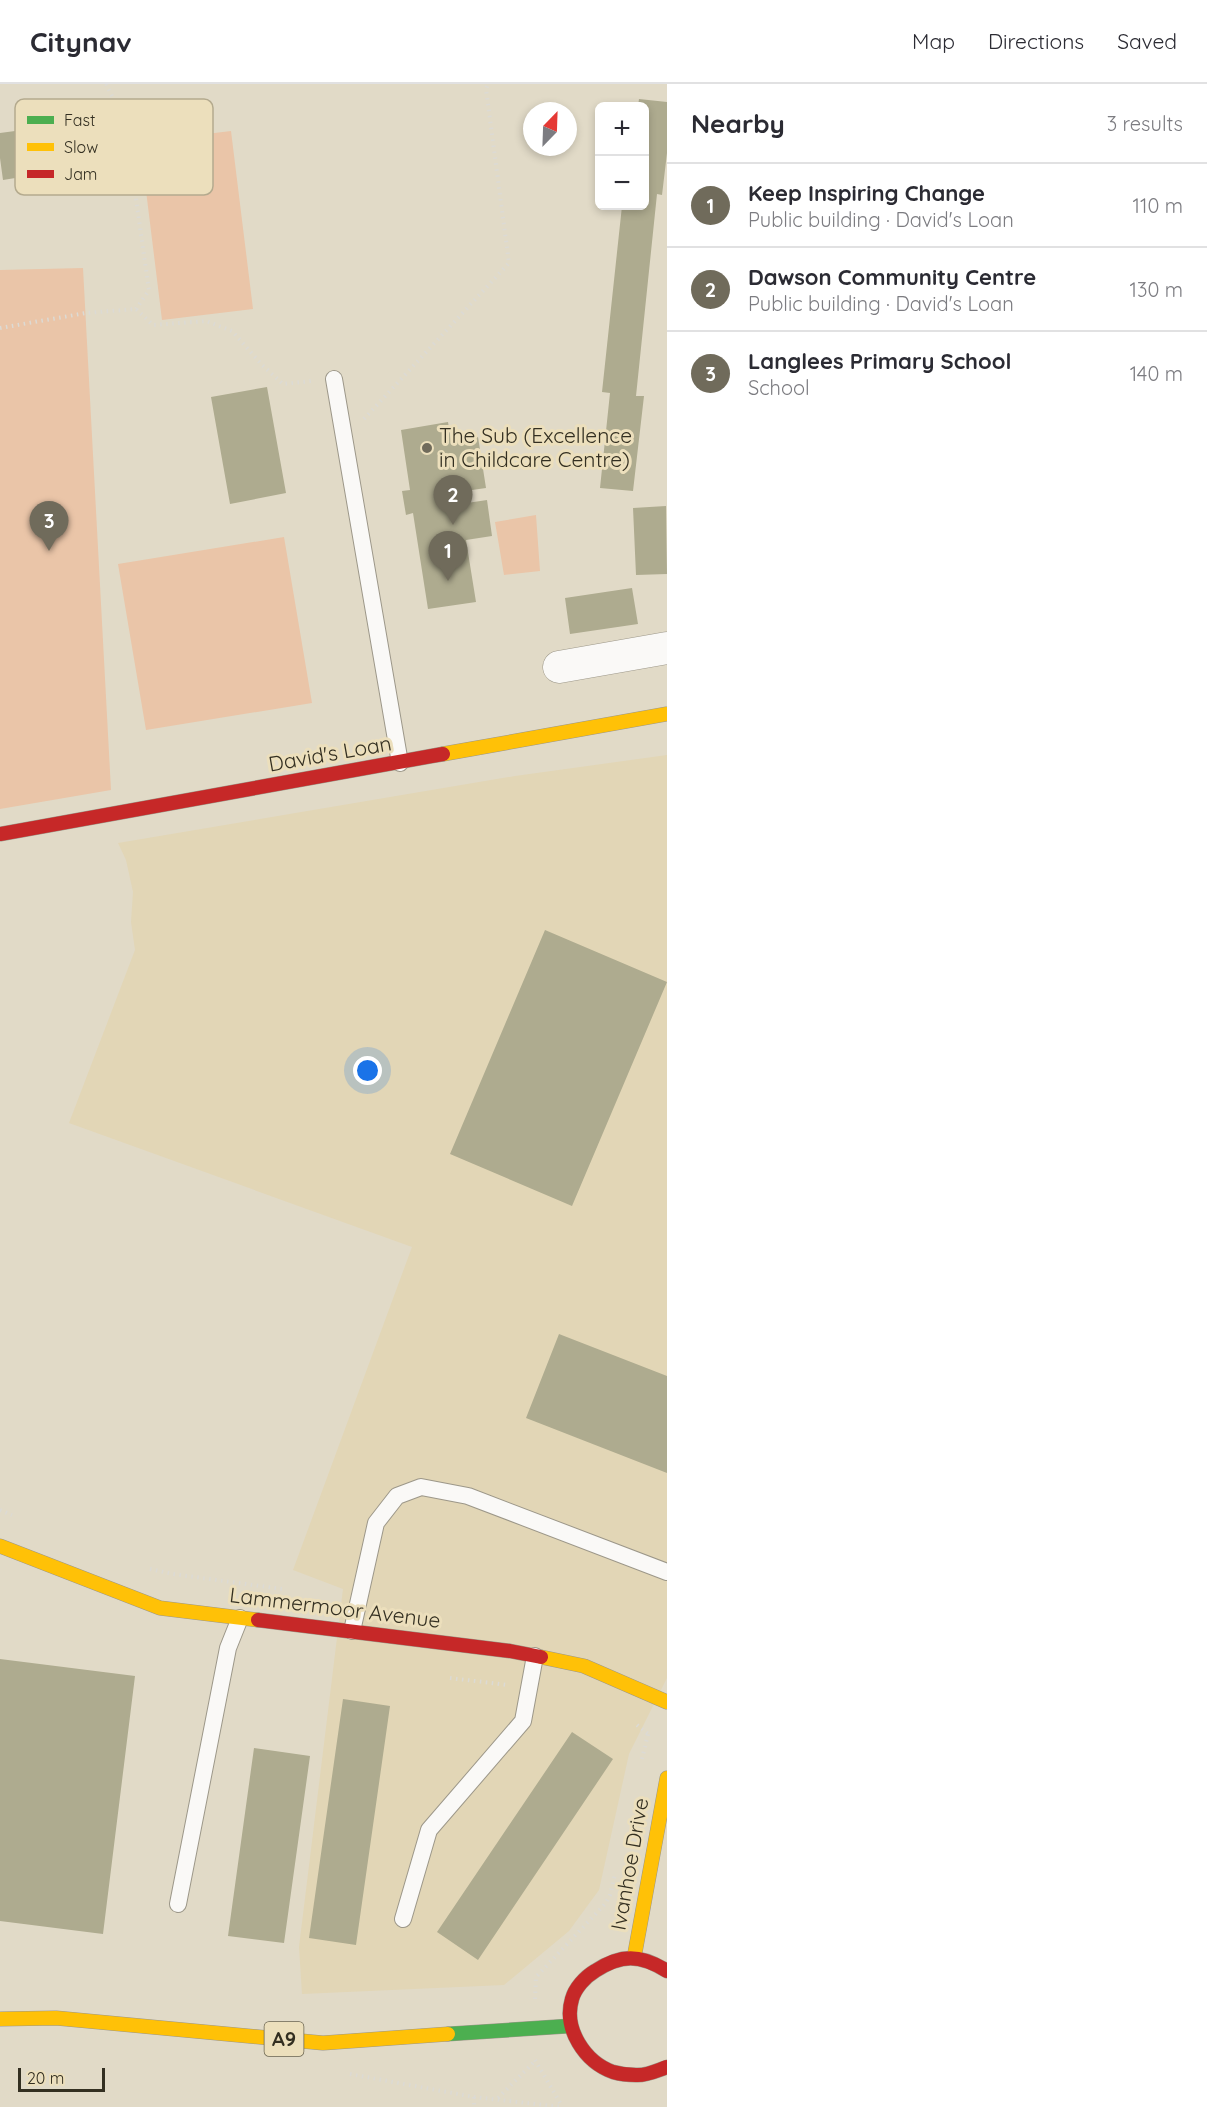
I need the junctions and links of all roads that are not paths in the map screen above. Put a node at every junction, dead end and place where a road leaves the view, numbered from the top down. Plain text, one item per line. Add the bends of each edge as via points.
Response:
1 (334, 379) road end
2 (667, 648) edge
3 (560, 667) dead end
4 (667, 714) edge
5 (400, 763) junction
6 (0, 834) edge
7 (0, 1546) edge
8 (667, 1572) edge
9 (240, 1618) junction
10 (352, 1631) junction
11 (535, 1656) junction
12 (663, 1701) edge
13 (667, 1778) edge
14 (178, 1904) dead end
15 (402, 1919) dead end
16 (634, 1958) junction
17 (667, 1971) edge
18 (0, 2019) edge
19 (569, 2026) junction
20 (667, 2067) edge

1 - 5 lane
2 - 3 street
4 - 5 street, David's Loan
5 - 6 street, David's Loan
7 - 9 street, Lammermoor Avenue via 160,1608
8 - 10 lane via 468,1496 421,1487 397,1496 376,1523
9 - 10 street, Lammermoor Avenue
9 - 14 lane via 228,1648
10 - 11 street, Lammermoor Avenue
11 - 12 street, Lammermoor Avenue via 584,1666
11 - 15 lane via 523,1721 429,1830
13 - 16 street, Ivanhoe Drive
16 - 17 street
16 - 19 street via 616,1959 586,1977 575,1991
18 - 19 street, A9 via 56,2018 323,2043
19 - 20 street via 576,2048 591,2066 611,2077 634,2080

